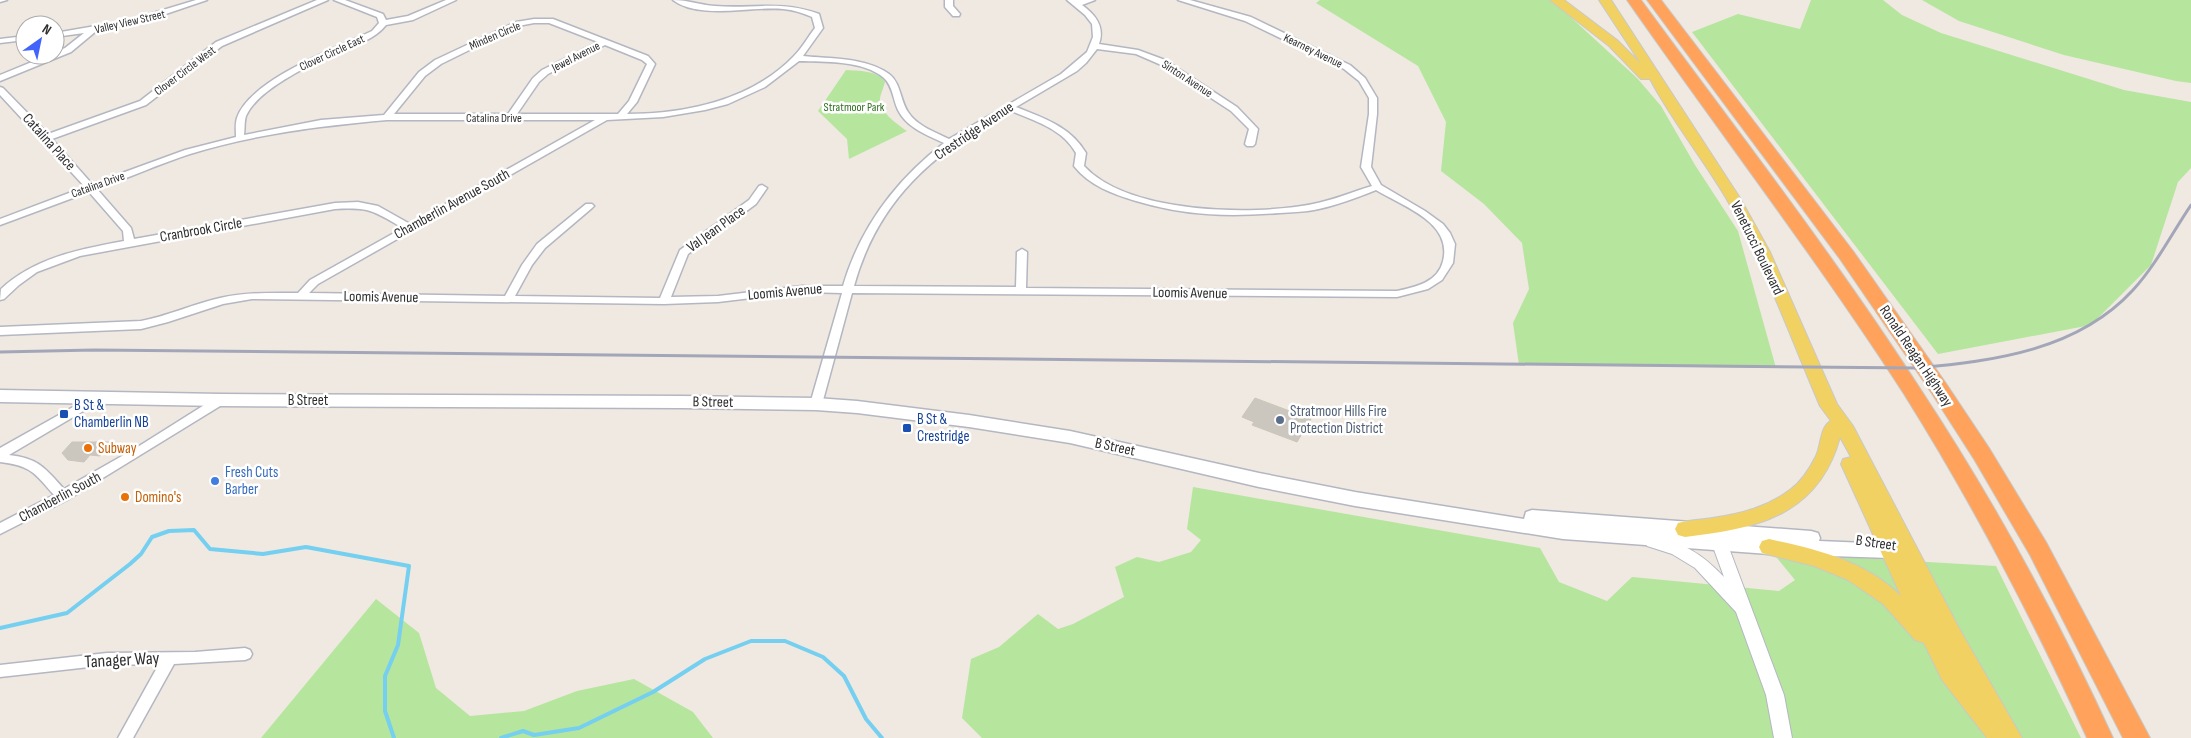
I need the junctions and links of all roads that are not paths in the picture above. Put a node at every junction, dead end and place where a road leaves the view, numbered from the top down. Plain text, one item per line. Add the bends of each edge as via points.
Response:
1 (203, 0) edge
2 (324, 0) edge
3 (338, 0) edge
4 (452, 0) edge
5 (677, 0) edge
6 (949, 0) edge
7 (1091, 0) edge
8 (1182, 0) edge
9 (1556, 0) edge
10 (1561, 0) edge
11 (1634, 0) edge
12 (1654, 0) edge
13 (1606, 1) edge
14 (1074, 2) edge
15 (956, 14) dead end
16 (1577, 15) junction
17 (383, 23) junction
18 (92, 31) junction
19 (65, 34) edge
20 (15, 39) edge
21 (0, 41) edge
22 (605, 42) junction
23 (1095, 46) junction
24 (797, 58) junction
25 (0, 78) edge
26 (0, 90) edge
27 (1668, 100) junction
28 (1009, 107) junction
29 (386, 117) junction
30 (606, 117) junction
31 (620, 117) junction
32 (510, 118) junction
33 (46, 138) junction
34 (240, 138) junction
35 (950, 143) junction
36 (1250, 144) dead end
37 (1377, 187) junction
38 (90, 188) junction
39 (762, 188) dead end
40 (589, 206) dead end
41 (0, 222) edge
42 (410, 228) junction
43 (129, 243) junction
44 (1022, 252) dead end
45 (847, 288) junction
46 (1021, 291) junction
47 (301, 296) junction
48 (0, 297) edge
49 (508, 299) junction
50 (664, 301) junction
51 (0, 331) edge
52 (0, 396) edge
53 (98, 397) junction
54 (222, 400) junction
55 (816, 404) junction
56 (1829, 406) junction
57 (1834, 427) junction
58 (0, 454) edge
59 (0, 458) edge
60 (63, 497) junction
61 (1417, 509) junction
62 (0, 529) edge
63 (1685, 529) junction
64 (1645, 539) junction
65 (1720, 544) junction
66 (1769, 547) junction
67 (1894, 547) junction
68 (1745, 612) junction
69 (244, 654) dead end
70 (170, 658) junction
71 (0, 671) edge
72 (1950, 673) junction
73 (125, 738) edge
74 (1782, 738) edge
75 (2001, 738) edge
76 (2010, 738) edge
77 (2100, 738) edge
78 (2137, 738) edge

1 - 18 street, Valley View Street via 157,17
2 - 33 street, Clover Circle West via 219,44 143,103
3 - 17 street via 380,16
4 - 17 street, Clover Circle East via 410,18
5 - 24 street, Catalina Drive via 707,9 766,4 786,4 805,9 816,16 819,28
6 - 15 street via 949,7
7 - 14 street
8 - 37 street, Kearney Avenue via 1248,19 1347,68 1362,80 1373,98 1366,167
9 - 16 main road, Venetucci Boulevard
10 - 16 street
11 - 77 highway, Ronald Reagan Highway via 1845,292 1920,405 2024,585
12 - 78 highway, Ronald Reagan Highway via 1812,209 1946,401 2023,522
13 - 27 main road, Venetucci Boulevard
14 - 23 street via 1097,24
16 - 27 main road, Venetucci Boulevard via 1629,58
17 - 34 street, Clover Circle East via 375,33 267,88 242,116
18 - 19 street, Valley View Street
18 - 25 street via 68,50
20 - 21 street
22 - 29 street, Minden Circle via 550,22 516,24 438,62 422,74
22 - 31 street, Minden Circle via 645,58 650,64 633,102
22 - 32 street, Jewel Avenue via 545,72
23 - 28 street, Crestridge Avenue via 1074,68
23 - 36 street, Sinton Avenue via 1150,55 1162,62 1234,109 1254,129
24 - 31 street, Catalina Drive via 771,80 732,100 682,114
24 - 35 street via 861,65 876,70 892,82 904,114 917,127
26 - 33 street, Catalina Place
27 - 56 main road, Venetucci Boulevard via 1733,198 1762,252
28 - 35 street, Crestridge Avenue
28 - 37 street via 1071,138 1081,153 1078,166 1097,183 1168,208 1209,214 1241,214 1322,206
29 - 32 street, Catalina Drive
29 - 34 street, Catalina Drive via 320,122
30 - 31 street, Catalina Drive
30 - 32 street, Catalina Drive
30 - 42 street, Chamberlin Avenue South
33 - 38 street, Catalina Place
34 - 38 street, Catalina Drive via 188,152
35 - 45 street, Crestridge Avenue via 918,171 879,218 861,248
37 - 46 street, Loomis Avenue via 1437,224 1447,235 1450,246 1443,274 1419,290 1397,294
38 - 41 street, Catalina Drive
38 - 43 street, Catalina Place via 128,230
39 - 50 street, Val Jean Place via 753,202 684,252
40 - 49 street via 534,254
42 - 43 street, Cranbrook Circle via 375,208 335,206
42 - 47 street, Chamberlin Avenue South via 314,282
43 - 48 street, Cranbrook Circle via 45,265 20,279
44 - 46 street
45 - 46 street, Loomis Avenue
45 - 50 street, Loomis Avenue
45 - 55 street, Crestridge Avenue
47 - 49 street, Loomis Avenue
47 - 51 street, Loomis Avenue via 252,296 142,325
49 - 50 street, Loomis Avenue
52 - 53 main road, B Street
53 - 54 main road, B Street
53 - 58 street
54 - 55 main road, B Street
54 - 60 street, Chamberlin South via 160,441
55 - 61 main road, B Street via 1002,425 1101,443 1259,480
56 - 57 main road, Venetucci Boulevard
56 - 67 main road, Venetucci Boulevard via 1844,426
57 - 63 main road via 1824,462 1812,482 1792,499 1750,519
57 - 67 main road, Venetucci Boulevard
59 - 60 street via 24,461 40,471
60 - 62 street, Chamberlin South
61 - 63 main road, B Street
61 - 64 main road, B Street via 1563,532
63 - 67 main road, B Street
64 - 65 main road, B Street
64 - 68 street via 1678,549 1701,563
65 - 66 main road, B Street
65 - 68 street
66 - 67 main road, B Street
66 - 72 main road via 1829,561 1873,584 1913,621
67 - 72 main road
67 - 76 main road
68 - 74 street via 1775,695
69 - 70 street, Tanager Way
70 - 71 street, Tanager Way via 107,659
70 - 73 street
72 - 75 main road

